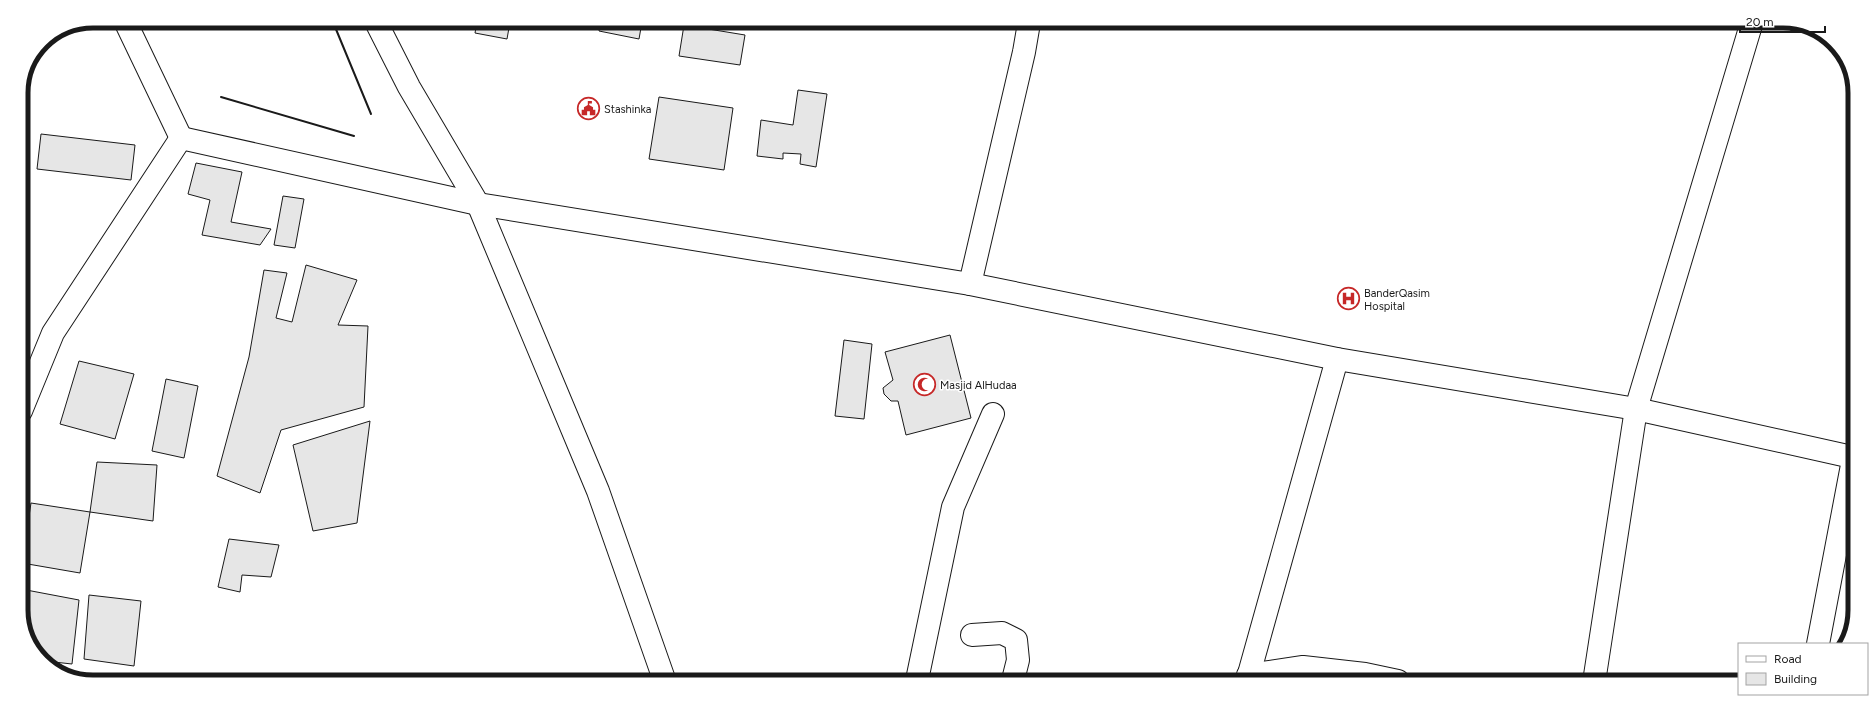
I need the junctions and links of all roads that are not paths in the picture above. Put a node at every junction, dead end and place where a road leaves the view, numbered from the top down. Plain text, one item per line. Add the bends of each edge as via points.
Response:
1 (128, 28) edge
2 (379, 28) edge
3 (1028, 28) edge
4 (1750, 28) edge
5 (181, 138) junction
6 (478, 204) junction
7 (970, 284) junction
8 (1337, 359) junction
9 (28, 394) edge
10 (1636, 409) junction
11 (992, 414) dead end
12 (1848, 456) edge
13 (1848, 486) edge
14 (972, 635) dead end
15 (1818, 643) edge
16 (662, 675) edge
17 (918, 675) edge
18 (1014, 675) edge
19 (1249, 675) edge
20 (1263, 675) edge
21 (1370, 675) edge
22 (1595, 675) edge

1 - 5 street
2 - 6 street via 409,87
3 - 7 street
4 - 10 street
5 - 6 street
5 - 9 street via 53,333
6 - 7 street
6 - 16 street via 598,492
7 - 8 street
8 - 10 street
8 - 19 street
10 - 12 street
10 - 22 street
11 - 17 street via 953,506
13 - 15 street
14 - 18 street via 1002,633 1016,640 1018,660
20 - 21 street via 1303,667

